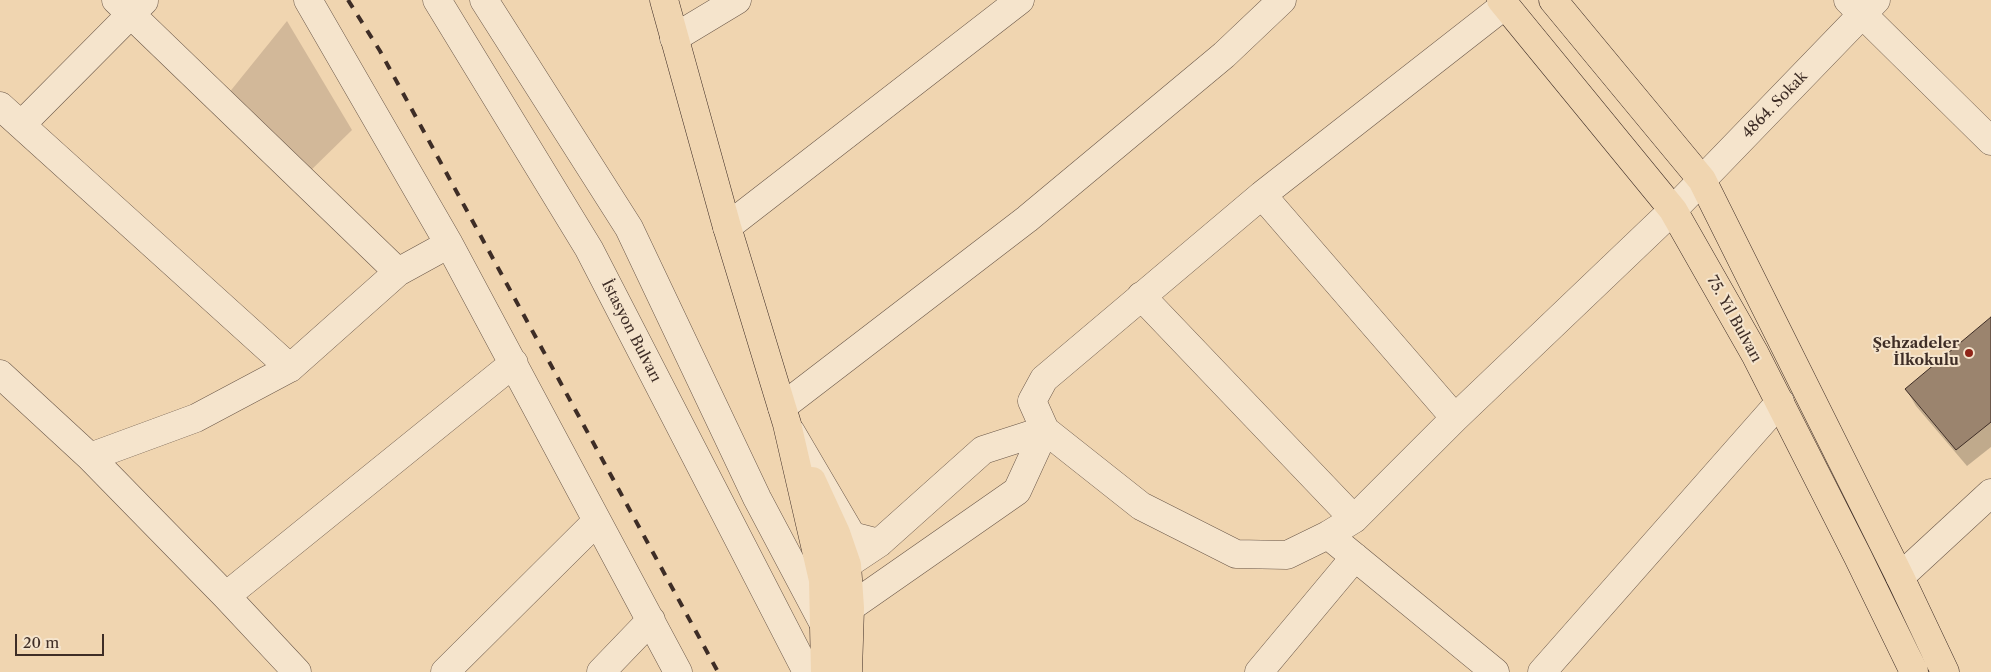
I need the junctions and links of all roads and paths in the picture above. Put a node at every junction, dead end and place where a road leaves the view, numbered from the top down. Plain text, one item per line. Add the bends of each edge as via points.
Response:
1 (308, 0) edge
2 (437, 0) edge
3 (484, 0) edge
4 (664, 0) edge
5 (738, 0) edge
6 (1020, 0) edge
7 (1282, 0) edge
8 (1552, 0) edge
9 (1503, 2) edge
10 (131, 5) edge
11 (1862, 5) edge
12 (674, 38) junction
13 (0, 106) edge
14 (22, 124) junction
15 (1991, 141) edge
16 (1702, 180) junction
17 (1262, 195) junction
18 (1673, 210) junction
19 (728, 227) junction
20 (449, 244) junction
21 (398, 272) junction
22 (1141, 296) junction
23 (514, 364) junction
24 (290, 368) junction
25 (0, 374) edge
26 (1780, 402) junction
27 (785, 416) junction
28 (1455, 418) junction
29 (1045, 430) junction
30 (90, 457) junction
31 (1991, 492) edge
32 (1354, 519) junction
33 (597, 521) junction
34 (1328, 535) junction
35 (879, 543) junction
36 (1355, 557) junction
37 (847, 565) junction
38 (1900, 577) junction
39 (823, 580) junction
40 (226, 596) junction
41 (850, 608) junction
42 (651, 620) junction
43 (824, 625) junction
44 (840, 669) edge
45 (298, 672) edge
46 (444, 672) edge
47 (601, 672) edge
48 (678, 672) edge
49 (807, 672) edge
50 (1259, 672) edge
51 (1495, 672) edge
52 (1542, 672) edge
53 (1914, 672) edge
54 (1945, 672) edge

1 - 20 street
2 - 49 street, İstasyon Bulvarı via 590,249
3 - 43 street via 629,228 757,498
4 - 12 main road
5 - 12 street
6 - 19 street
7 - 27 street via 1224,55
8 - 16 main road, 75. Yıl Bulvarı
9 - 17 street
9 - 18 main road, 75. Yıl Bulvarı
10 - 14 street
10 - 21 street
11 - 15 street
11 - 16 street, 4864. Sokak
12 - 19 main road
13 - 14 street
14 - 24 street
16 - 18 street, 4864. Sokak
16 - 38 main road, 75. Yıl Bulvarı
17 - 22 street
17 - 28 street
18 - 26 main road, 75. Yıl Bulvarı
18 - 28 street, 4864. Sokak
19 - 27 main road
20 - 21 street
20 - 23 street
21 - 24 street
22 - 29 street via 1044,379 1032,401
22 - 32 street
23 - 33 street
23 - 40 street
24 - 30 street via 196,418
25 - 30 street
26 - 52 street
26 - 53 main road, 75. Yıl Bulvarı
27 - 35 street via 852,536
27 - 37 main road via 836,532
27 - 39 main road
28 - 32 street, 4864. Sokak
29 - 34 street, 4864. Sokak via 1141,506 1236,554 1287,555
29 - 35 street via 983,450
29 - 41 street via 1017,491
30 - 40 street
31 - 38 street
32 - 34 street, 4864. Sokak
33 - 42 street
33 - 46 street
34 - 36 street
35 - 37 street
36 - 50 street
36 - 51 street
37 - 39 street
37 - 41 main road
38 - 54 main road, 75. Yıl Bulvarı
39 - 43 main road
40 - 45 street
41 - 43 street
41 - 44 main road
42 - 47 street
42 - 48 street
43 - 44 main road

